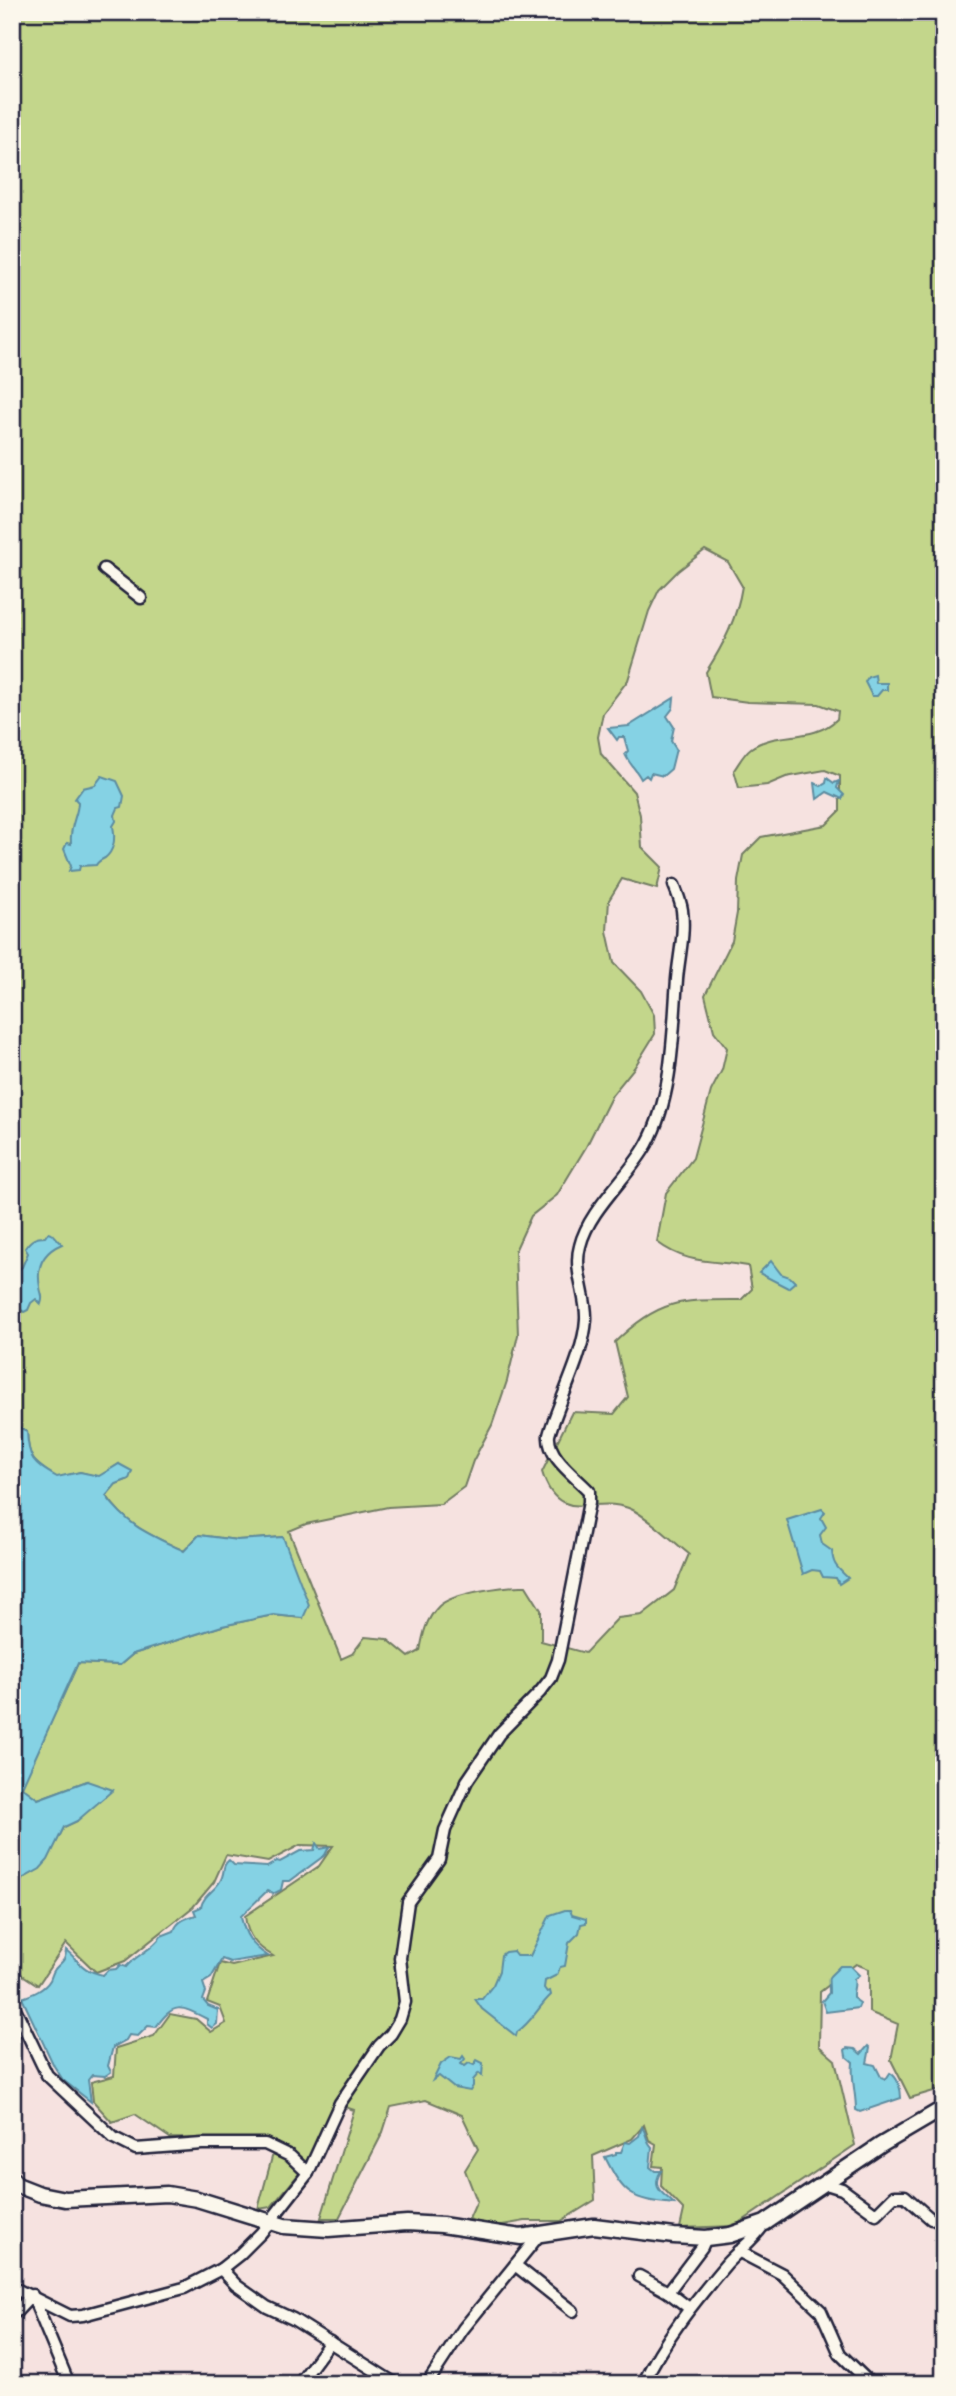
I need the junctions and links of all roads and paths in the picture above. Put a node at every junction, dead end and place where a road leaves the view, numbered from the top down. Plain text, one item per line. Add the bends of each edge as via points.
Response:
1 (104, 569) dead end
2 (141, 598) dead end
3 (674, 885) dead end
4 (12, 2002) edge
5 (944, 2108) edge
6 (308, 2173) junction
7 (12, 2179) edge
8 (823, 2183) junction
9 (931, 2218) dead end
10 (269, 2222) junction
11 (765, 2223) junction
12 (540, 2234) junction
13 (706, 2238) junction
14 (738, 2251) junction
15 (514, 2265) junction
16 (221, 2269) junction
17 (639, 2276) dead end
18 (12, 2287) edge
19 (668, 2292) junction
20 (32, 2295) junction
21 (689, 2308) junction
22 (573, 2311) dead end
23 (12, 2314) edge
24 (330, 2343) junction
25 (69, 2384) edge
26 (299, 2384) edge
27 (396, 2384) edge
28 (427, 2384) edge
29 (643, 2384) edge
30 (871, 2384) edge

1 - 2 street
3 - 6 street via 684,931 661,1112 647,1144 589,1225 580,1246 586,1322 549,1435 554,1457 589,1491 558,1660 551,1678 499,1734 467,1780 445,1830 439,1859 408,1902 400,1958 405,2002 400,2019 340,2103
4 - 6 street via 47,2075 125,2145 136,2149 265,2144 290,2156
5 - 8 street
6 - 10 street
7 - 10 street via 40,2194 65,2199 167,2194
8 - 9 street via 842,2189 876,2214 894,2196 905,2196
8 - 11 street
10 - 12 street via 328,2229 407,2223 505,2236
10 - 16 street
11 - 13 street
11 - 14 street
12 - 13 street via 594,2226
12 - 15 street
13 - 19 street
14 - 21 street
14 - 30 street via 782,2274 821,2311 840,2354
15 - 22 street
15 - 28 street
16 - 20 street via 184,2288 83,2315 70,2316
16 - 24 street via 267,2307
17 - 19 street
18 - 20 street
19 - 21 street
20 - 23 street
20 - 25 street
21 - 29 street
24 - 26 street
24 - 27 street

